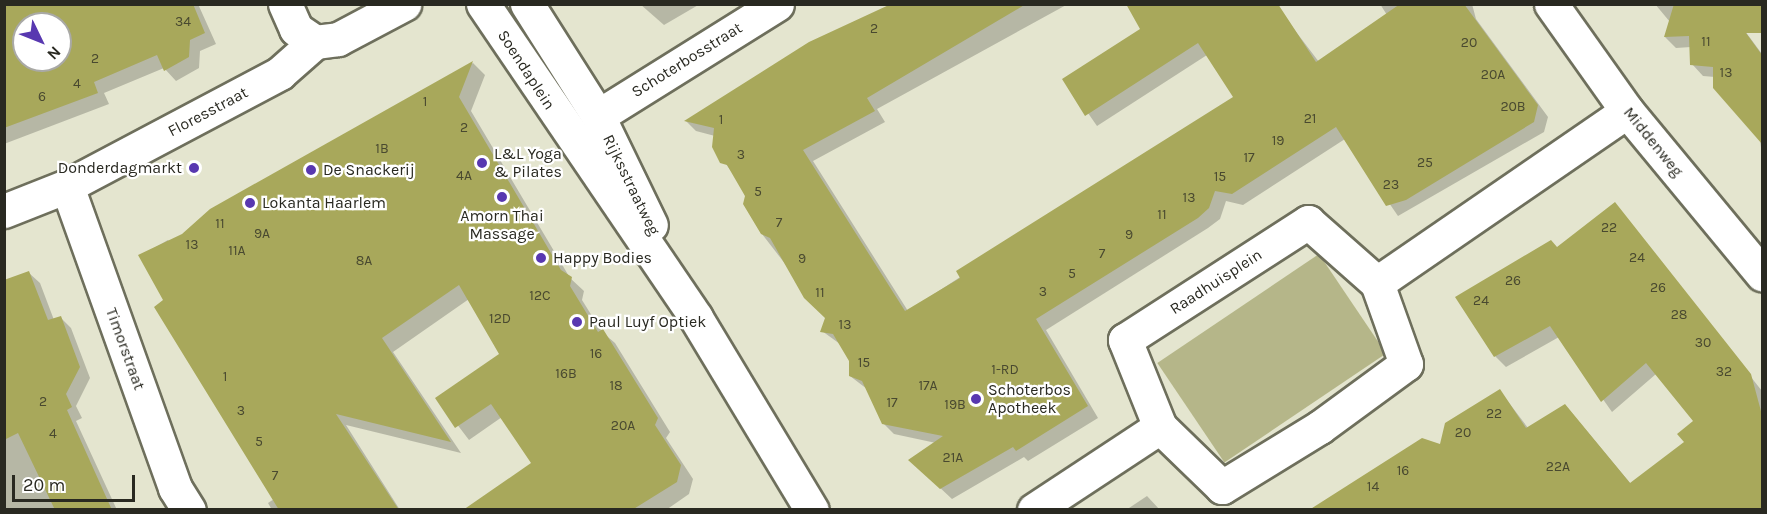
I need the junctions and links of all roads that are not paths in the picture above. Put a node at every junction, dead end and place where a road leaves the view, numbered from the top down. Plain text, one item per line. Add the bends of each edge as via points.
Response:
1 (285, 4) edge
2 (404, 4) edge
3 (483, 4) edge
4 (527, 4) edge
5 (777, 4) edge
6 (1551, 4) edge
7 (315, 42) junction
8 (1627, 111) junction
9 (598, 116) junction
10 (568, 136) joint
11 (67, 186) junction
12 (4, 211) edge
13 (1762, 274) edge
14 (1377, 283) junction
15 (696, 318) junction
16 (1160, 427) junction
17 (189, 510) edge
18 (812, 510) edge
19 (1034, 510) edge

1 - 7 street via 296,29
2 - 7 street, Floresstraat via 338,39
3 - 10 street, Soendaplein
4 - 9 street
5 - 9 street, Schoterbosstraat
6 - 8 street, Middenweg
7 - 11 street, Floresstraat via 280,73
8 - 13 street, Middenweg
8 - 14 street
9 - 15 street, Rijksstraatweg
10 - 15 street, Rijksstraatweg
11 - 12 street, Floresstraat
11 - 17 street, Timorstraat via 176,488
14 - 16 street, Raadhuisplein via 1406,364 1320,427 1222,487
14 - 16 street, Raadhuisplein via 1308,222 1125,340
15 - 18 street, Rijksstraatweg
16 - 19 street

